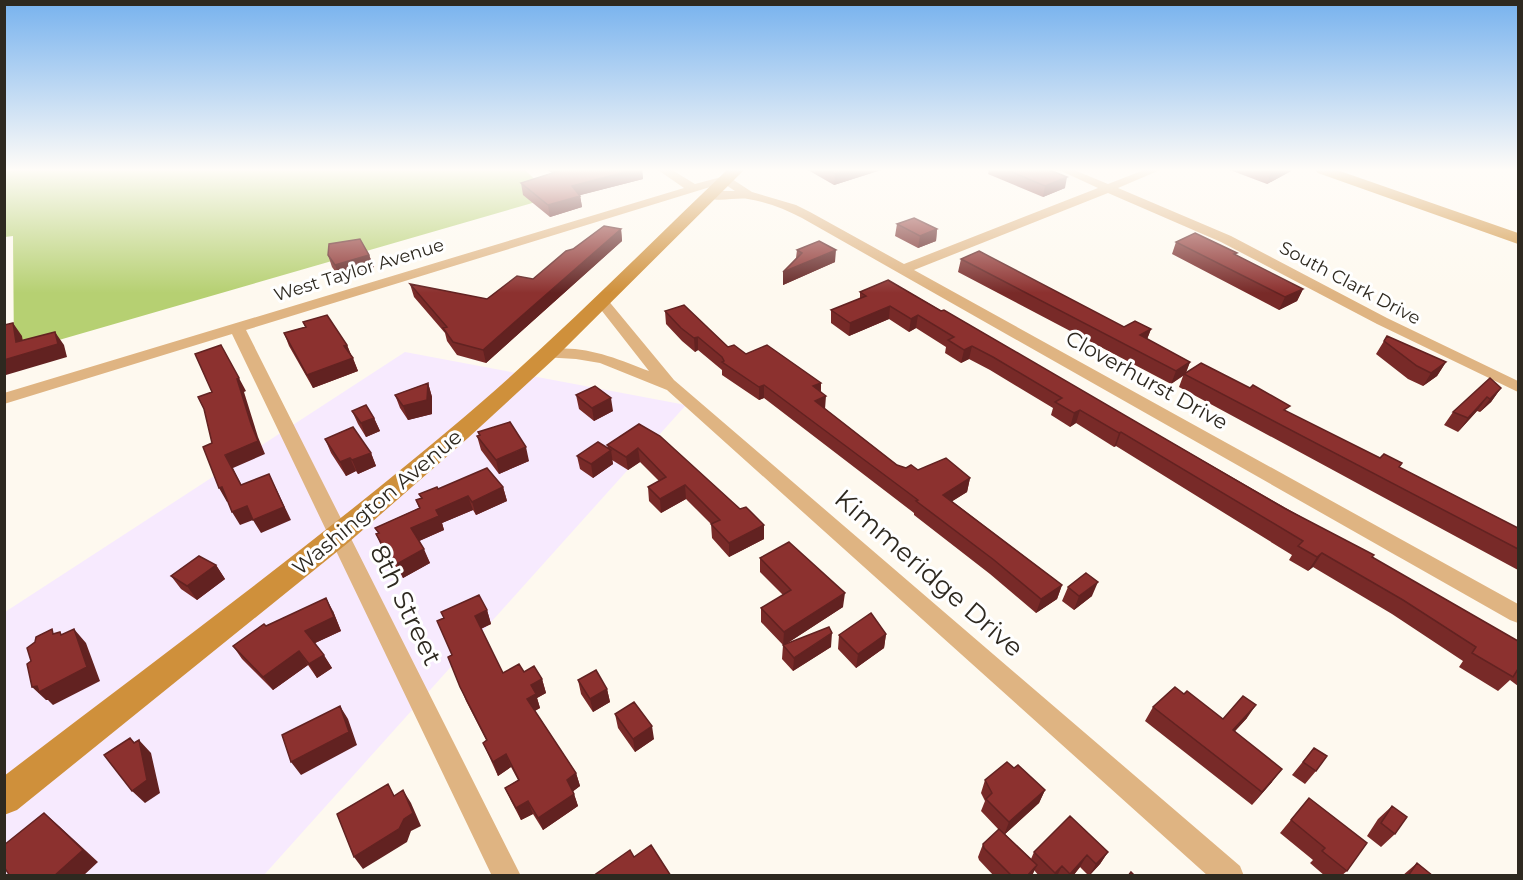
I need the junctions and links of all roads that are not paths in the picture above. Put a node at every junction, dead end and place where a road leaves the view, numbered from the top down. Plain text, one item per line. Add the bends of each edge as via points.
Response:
1 (623, 211) edge
2 (689, 211) edge
3 (798, 211) edge
4 (1051, 211) edge
5 (1162, 211) edge
6 (1439, 211) edge
7 (1518, 239) edge
8 (904, 269) junction
9 (602, 302) junction
10 (237, 328) junction
11 (548, 354) junction
12 (668, 384) junction
13 (1518, 387) edge
14 (4, 399) edge
15 (339, 535) junction
16 (1518, 614) edge
17 (4, 798) edge
18 (507, 876) edge
19 (1230, 876) edge

1 - 10 street, West Taylor Avenue
2 - 9 street, Washington Avenue
3 - 8 street, Cloverhurst Drive
4 - 8 street
5 - 13 street, South Clark Drive via 1226,239
6 - 7 street
8 - 16 street, Cloverhurst Drive
9 - 11 street, Washington Avenue
9 - 12 street, Kimmeridge Drive
10 - 14 street, West Taylor Avenue
10 - 15 street, 8th Street
11 - 12 street via 604,359
11 - 15 street, Washington Avenue
12 - 19 street, Kimmeridge Drive
15 - 17 street, Washington Avenue
15 - 18 street, 8th Street

